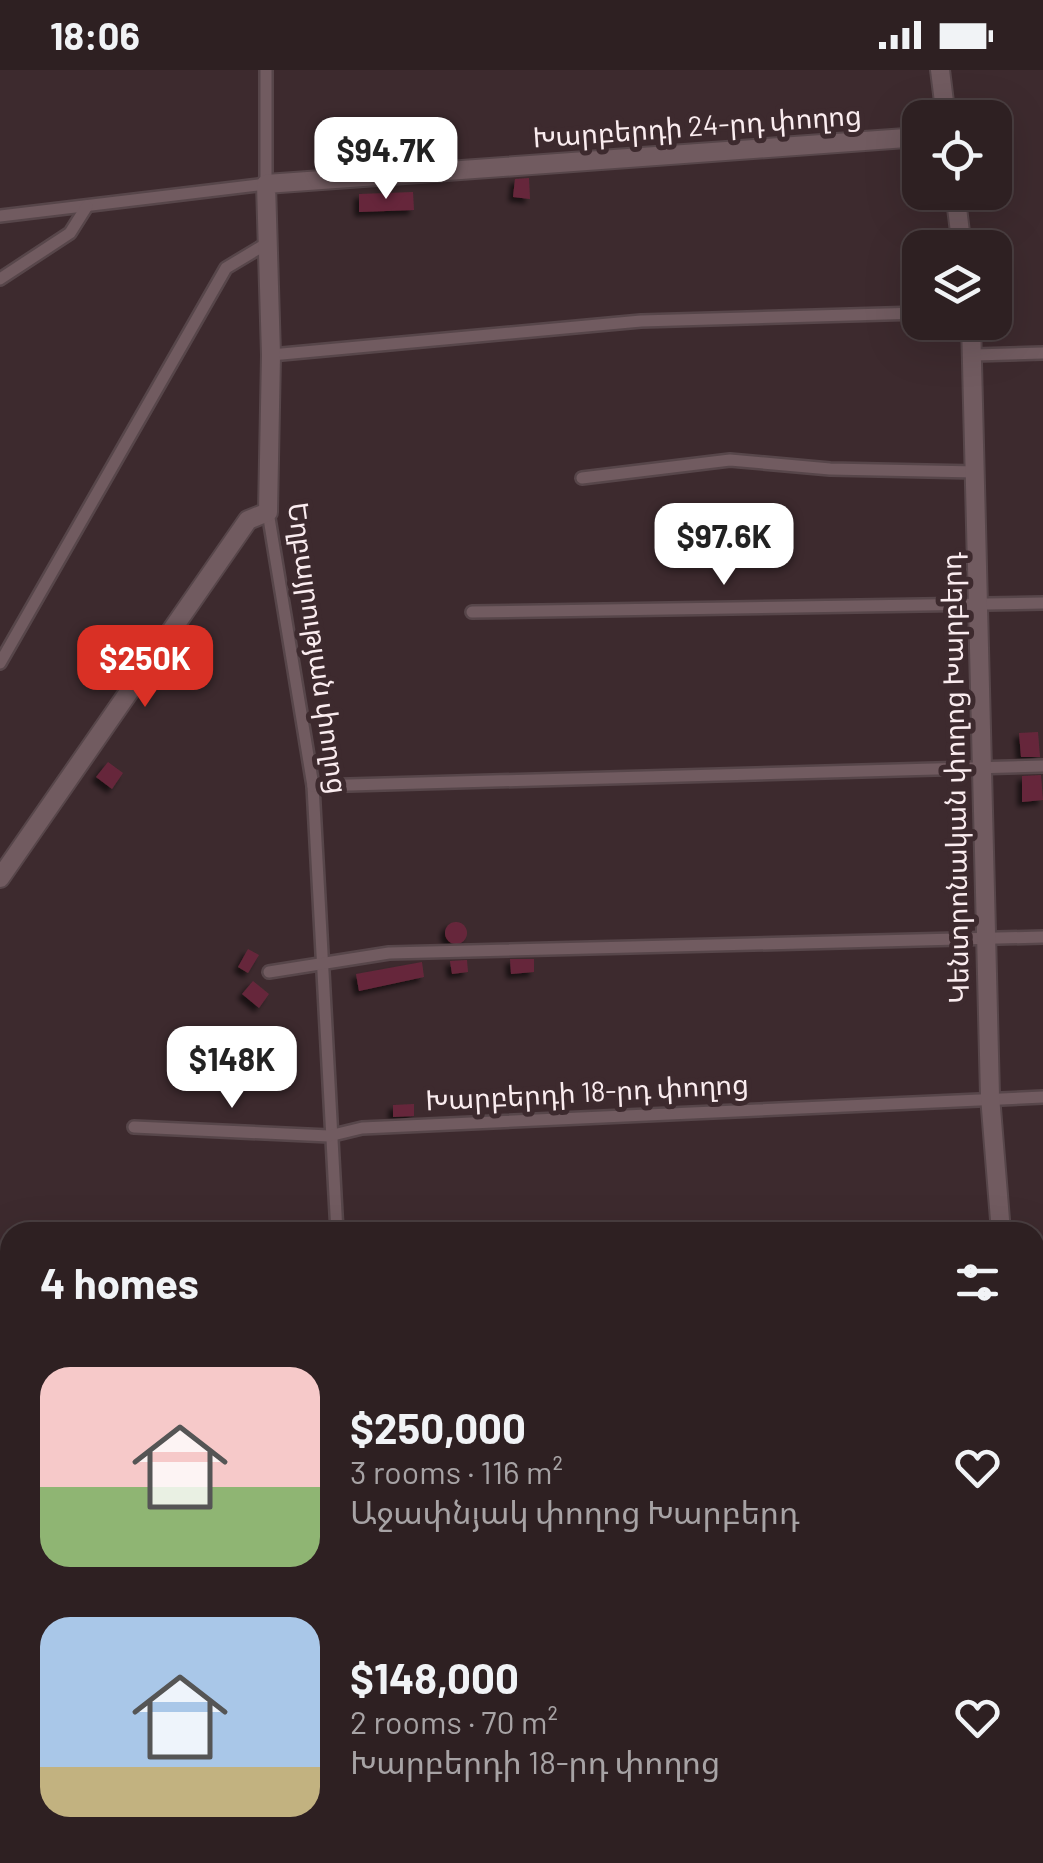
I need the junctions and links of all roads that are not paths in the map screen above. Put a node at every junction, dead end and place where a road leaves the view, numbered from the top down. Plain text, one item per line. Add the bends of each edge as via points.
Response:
1 (266, 70) edge
2 (940, 70) edge
3 (944, 100) edge
4 (902, 138) edge
5 (266, 184) junction
6 (87, 206) junction
7 (0, 216) edge
8 (266, 244) junction
9 (0, 280) edge
10 (902, 314) edge
11 (974, 340) edge
12 (1043, 353) edge
13 (976, 354) junction
14 (271, 355) junction
15 (976, 472) junction
16 (582, 478) dead end
17 (268, 512) junction
18 (1043, 603) edge
19 (976, 605) junction
20 (472, 612) dead end
21 (0, 663) edge
22 (1043, 766) edge
23 (980, 770) junction
24 (312, 786) junction
25 (0, 878) edge
26 (1043, 937) edge
27 (986, 940) junction
28 (322, 961) junction
29 (269, 972) dead end
30 (990, 1096) junction
31 (1043, 1098) edge
32 (134, 1127) dead end
33 (329, 1136) junction
34 (335, 1222) edge
35 (1000, 1222) edge

1 - 5 street, Եղբայրության փողոց
2 - 3 street
4 - 5 street, Խարբերդի 24-րդ փողոց
5 - 6 street, Խարբերդի 24-րդ փողոց
5 - 8 street, Եղբայրության փողոց
6 - 7 street, Խարբերդի 24-րդ փողոց
6 - 9 street via 70,233
8 - 14 street, Եղբայրության փողոց
8 - 21 street via 226,268
10 - 14 street via 641,321
11 - 13 street, Կենտրոնական փողոց Խարբերդ
12 - 13 street
13 - 15 street, Կենտրոնական փողոց Խարբերդ
14 - 17 street, Եղբայրության փողոց
15 - 16 street via 730,460
15 - 19 street, Կենտրոնական փողոց Խարբերդ
17 - 24 street, Եղբայրության փողոց
17 - 25 street via 248,520
18 - 19 street
19 - 20 street
19 - 23 street, Կենտրոնական փողոց Խարբերդ
22 - 23 street
23 - 24 street
23 - 27 street, Կենտրոնական փողոց Խարբերդ
24 - 28 street, Եղբայրության փողոց
26 - 27 street
27 - 28 street via 389,953
27 - 30 street, Կենտրոնական փողոց Խարբերդ
28 - 29 street
28 - 33 street, Եղբայրության փողոց
30 - 31 street, Խարբերդի 18-րդ փողոց
30 - 33 street, Խարբերդի 18-րդ փողոց via 362,1128
30 - 35 street, Կենտրոնական փողոց Խարբերդ
32 - 33 street, Խարբերդի 18-րդ փողոց
33 - 34 street, Եղբայրության փողոց

